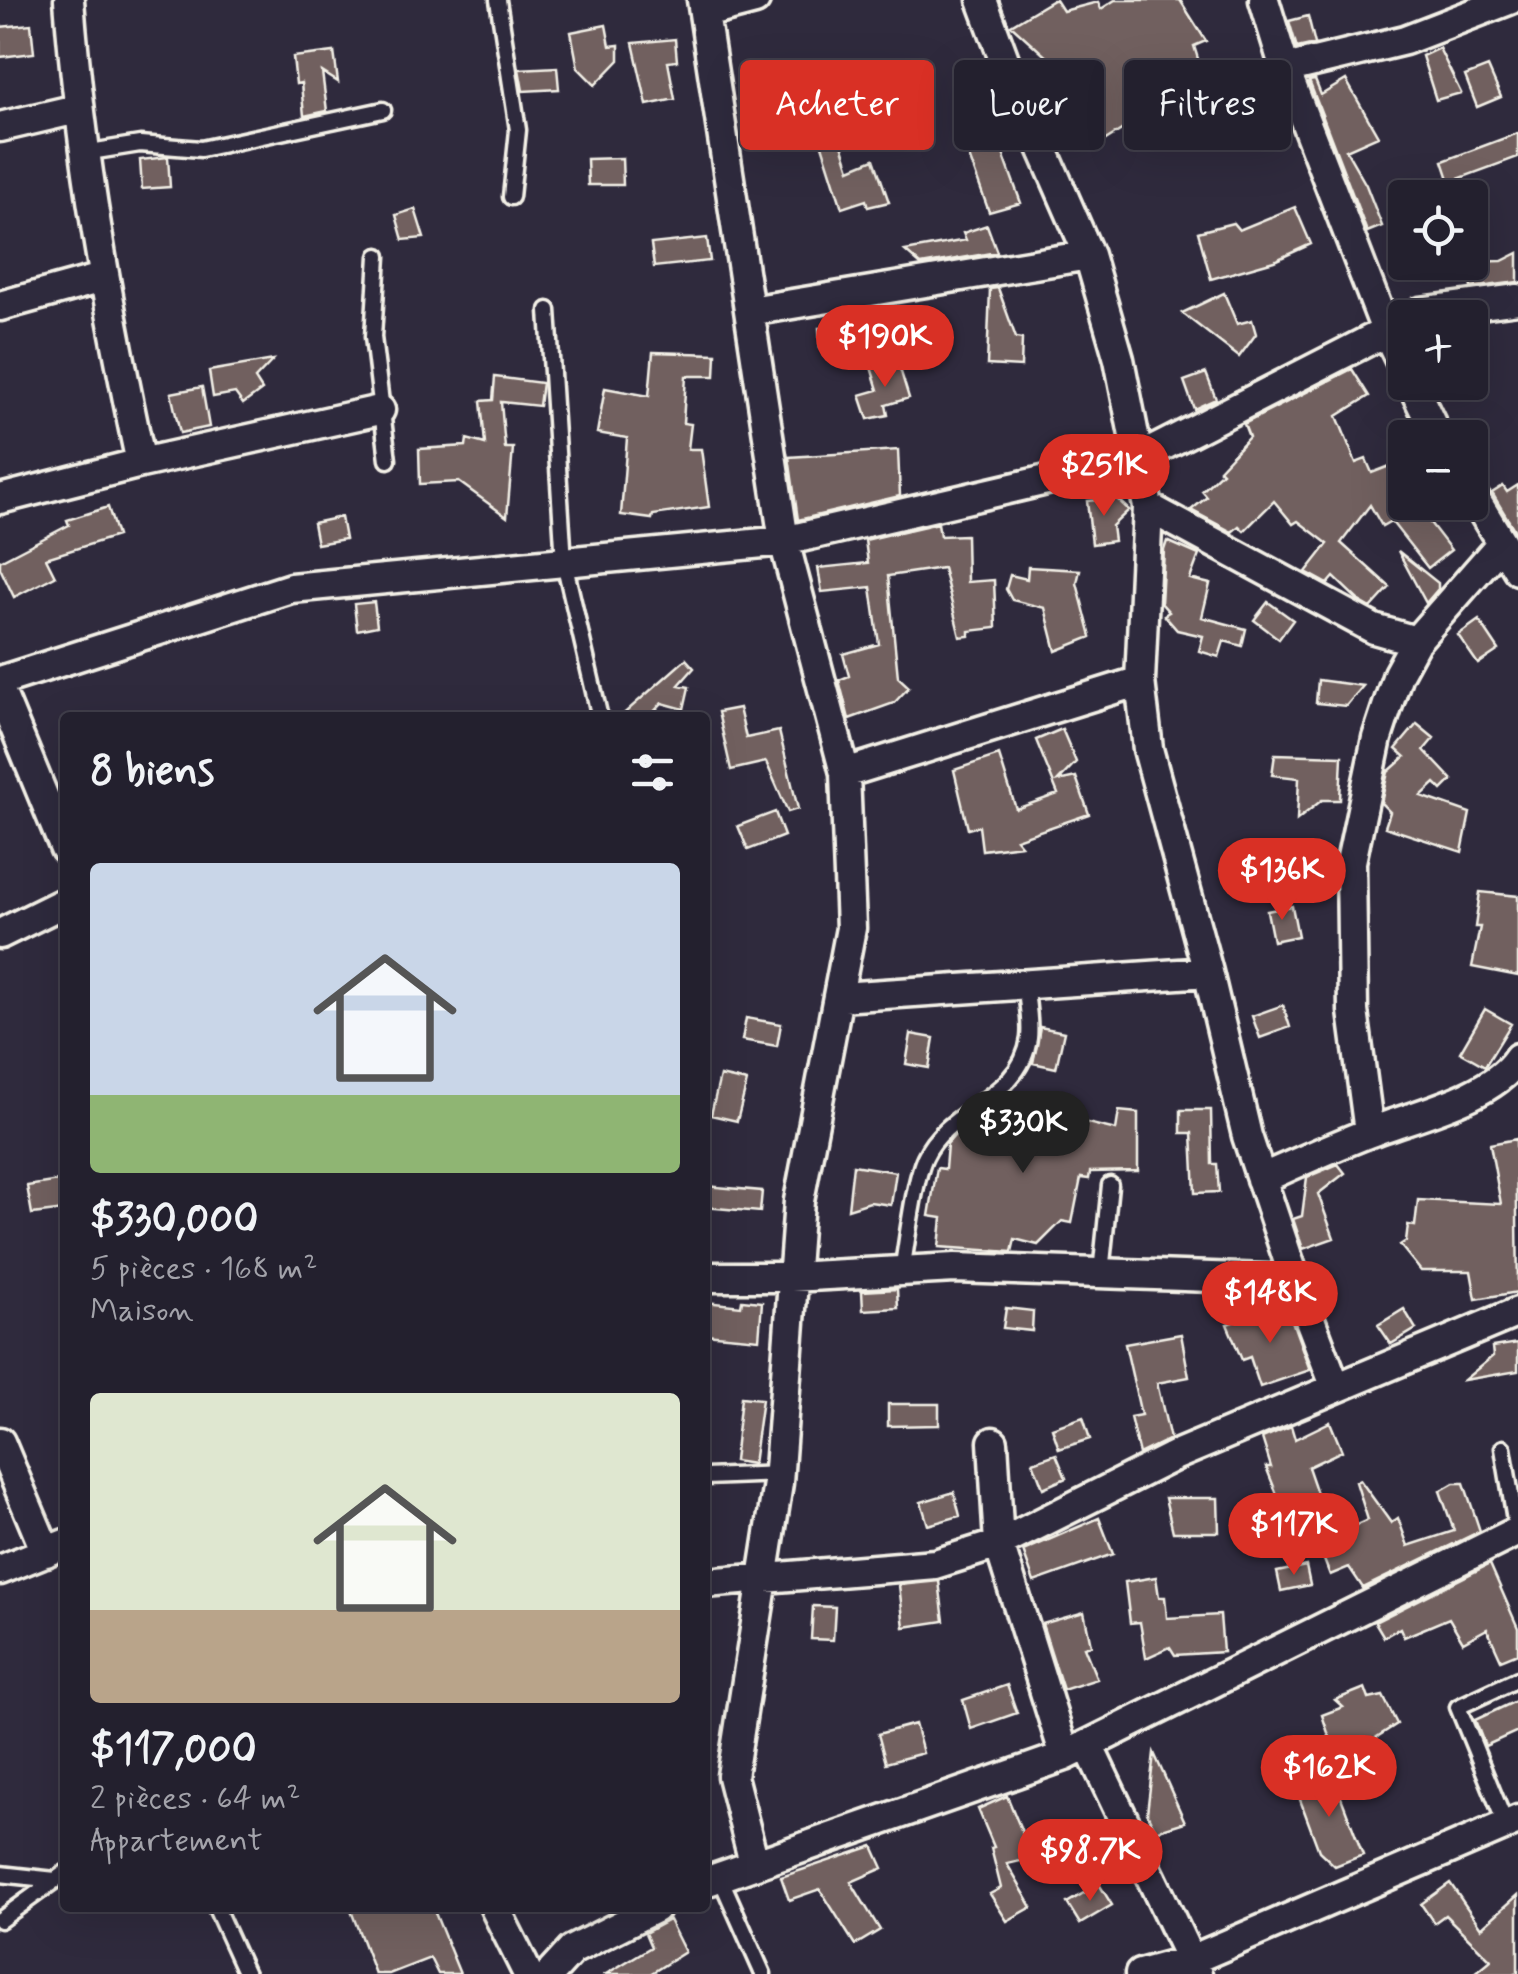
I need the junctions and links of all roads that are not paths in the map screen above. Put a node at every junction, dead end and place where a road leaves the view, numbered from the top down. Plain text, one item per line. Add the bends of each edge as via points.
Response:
1 (69, 0) edge
2 (498, 0) edge
3 (755, 0) edge
4 (982, 0) edge
5 (1264, 0) edge
6 (1509, 0) edge
7 (704, 6) edge
8 (1282, 60) edge
9 (1291, 68) edge
10 (1291, 83) edge
11 (77, 108) junction
12 (383, 110) dead end
13 (0, 127) edge
14 (84, 154) junction
15 (511, 197) dead end
16 (1088, 255) junction
17 (378, 256) dead end
18 (102, 278) junction
19 (1518, 299) edge
20 (1488, 303) edge
21 (0, 306) edge
22 (1388, 308) edge
23 (548, 310) dead end
24 (750, 311) junction
25 (1388, 331) edge
26 (380, 410) junction
27 (1137, 459) junction
28 (388, 460) dead end
29 (141, 463) junction
30 (0, 498) edge
31 (1148, 507) junction
32 (1487, 520) edge
33 (784, 540) junction
34 (1501, 544) junction
35 (564, 562) junction
36 (1518, 570) edge
37 (1416, 640) junction
38 (0, 681) edge
39 (1140, 681) junction
40 (0, 691) edge
41 (599, 712) edge
42 (845, 773) junction
43 (60, 836) edge
44 (60, 904) edge
45 (0, 934) edge
46 (1208, 972) junction
47 (1026, 984) junction
48 (840, 996) junction
49 (1518, 1058) edge
50 (1368, 1132) junction
51 (1261, 1178) junction
52 (1110, 1184) dead end
53 (902, 1271) junction
54 (1102, 1273) junction
55 (791, 1277) junction
56 (710, 1278) edge
57 (1295, 1280) junction
58 (1518, 1312) edge
59 (1336, 1388) junction
60 (0, 1442) edge
61 (993, 1442) dead end
62 (1503, 1448) dead end
63 (779, 1474) junction
64 (710, 1477) edge
65 (1518, 1532) edge
66 (999, 1544) junction
67 (55, 1548) edge
68 (0, 1570) edge
69 (762, 1578) junction
70 (710, 1583) edge
71 (1518, 1679) edge
72 (1076, 1750) junction
73 (1515, 1822) edge
74 (754, 1863) junction
75 (0, 1874) edge
76 (60, 1877) edge
77 (712, 1878) edge
78 (218, 1912) edge
79 (497, 1912) edge
80 (646, 1912) edge
81 (0, 1920) edge
82 (1194, 1967) edge
83 (246, 1974) edge
84 (528, 1974) edge
85 (550, 1974) edge
86 (763, 1974) edge
87 (1140, 1974) edge

1 - 11 street
2 - 15 lane via 518,130
3 - 7 street
4 - 16 street
5 - 8 street
6 - 9 street via 1405,40
7 - 24 street
10 - 22 street
11 - 13 street
11 - 14 street
12 - 14 lane via 201,150 140,144
14 - 18 street
16 - 24 street
16 - 27 street via 1119,358
17 - 26 lane via 373,338
18 - 21 street
18 - 29 street
19 - 20 street
23 - 35 lane
24 - 33 street
25 - 27 street
26 - 28 lane
26 - 29 street
27 - 31 street
27 - 33 street
29 - 30 street
31 - 37 street via 1374,629
31 - 39 street
32 - 34 street
33 - 35 street
33 - 42 street
34 - 36 street
34 - 37 street
35 - 38 street via 291,588
35 - 41 lane
37 - 50 street via 1377,738 1351,862 1353,1011
39 - 42 street
39 - 46 street via 1148,749
40 - 43 street
42 - 48 street via 851,928
44 - 45 street
46 - 47 street
46 - 51 street
47 - 48 street
47 - 53 lane via 1029,1038 1022,1063 990,1100 949,1122 924,1158
48 - 55 street via 799,1201
49 - 50 street via 1479,1091
50 - 51 street
51 - 57 street
52 - 54 lane
53 - 54 street
53 - 55 street
54 - 57 street
55 - 56 street
55 - 63 street
57 - 59 street
58 - 59 street
59 - 66 street via 1176,1455
60 - 67 street
61 - 66 street
62 - 65 lane
63 - 64 lane
63 - 69 street
65 - 72 street
66 - 69 street via 935,1564
66 - 72 street
67 - 68 street
69 - 70 street
69 - 74 street via 732,1776
71 - 73 lane via 1458,1706
72 - 74 street
72 - 82 street
73 - 82 street
74 - 77 street
75 - 76 lane
76 - 81 lane
77 - 86 lane
78 - 83 lane
79 - 84 street
80 - 85 street via 572,1950
82 - 87 street

